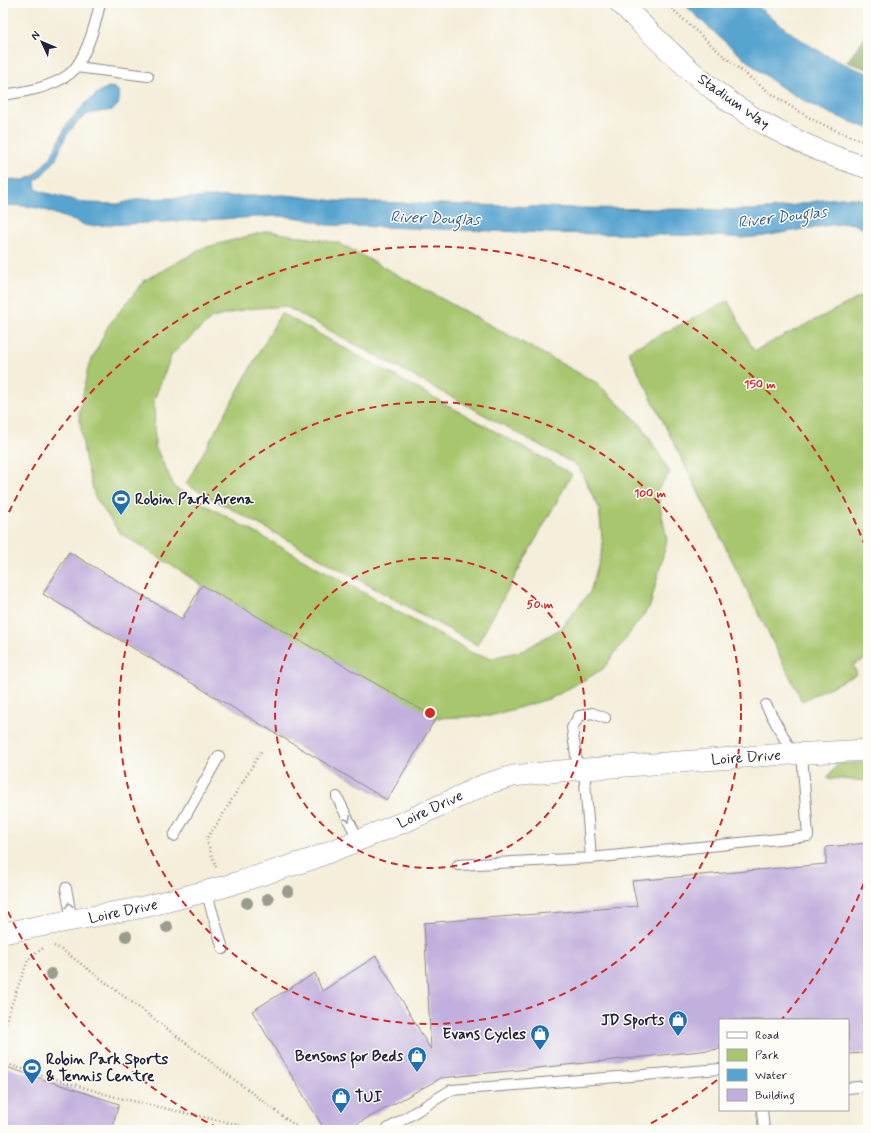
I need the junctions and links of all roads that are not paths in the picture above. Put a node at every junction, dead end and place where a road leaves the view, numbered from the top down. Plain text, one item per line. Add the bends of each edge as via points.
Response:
1 (100, 3) edge
2 (620, 3) edge
3 (76, 67) junction
4 (148, 76) dead end
5 (3, 95) edge
6 (868, 168) edge
7 (766, 705) dead end
8 (605, 718) dead end
9 (868, 750) edge
10 (797, 754) junction
11 (219, 756) dead end
12 (581, 769) junction
13 (337, 797) dead end
14 (174, 836) dead end
15 (359, 841) junction
16 (590, 858) junction
17 (458, 865) dead end
18 (66, 888) dead end
19 (215, 889) junction
20 (72, 921) junction
21 (3, 933) edge
22 (223, 949) dead end
23 (719, 1069) edge
24 (868, 1086) edge
25 (849, 1088) edge
26 (762, 1111) edge
27 (386, 1130) edge
28 (764, 1130) edge

1 - 3 lane via 86,51
2 - 6 street, Stadium Way via 696,75 744,111 808,147
3 - 4 lane
3 - 5 lane via 69,75 44,86
7 - 10 lane
8 - 12 lane via 592,713 579,716 572,728
9 - 10 street, Loire Drive
10 - 12 street, Loire Drive
10 - 16 lane via 808,836
11 - 14 lane
12 - 15 street, Loire Drive via 513,776 486,784
12 - 16 lane
13 -> 15 lane
15 - 19 street, Loire Drive via 312,859
16 - 17 lane
20 -> 18 lane
19 - 20 street, Loire Drive via 144,907
19 - 22 lane
20 - 21 street, Loire Drive
23 - 27 lane via 451,1090
24 - 25 lane
26 - 28 lane

